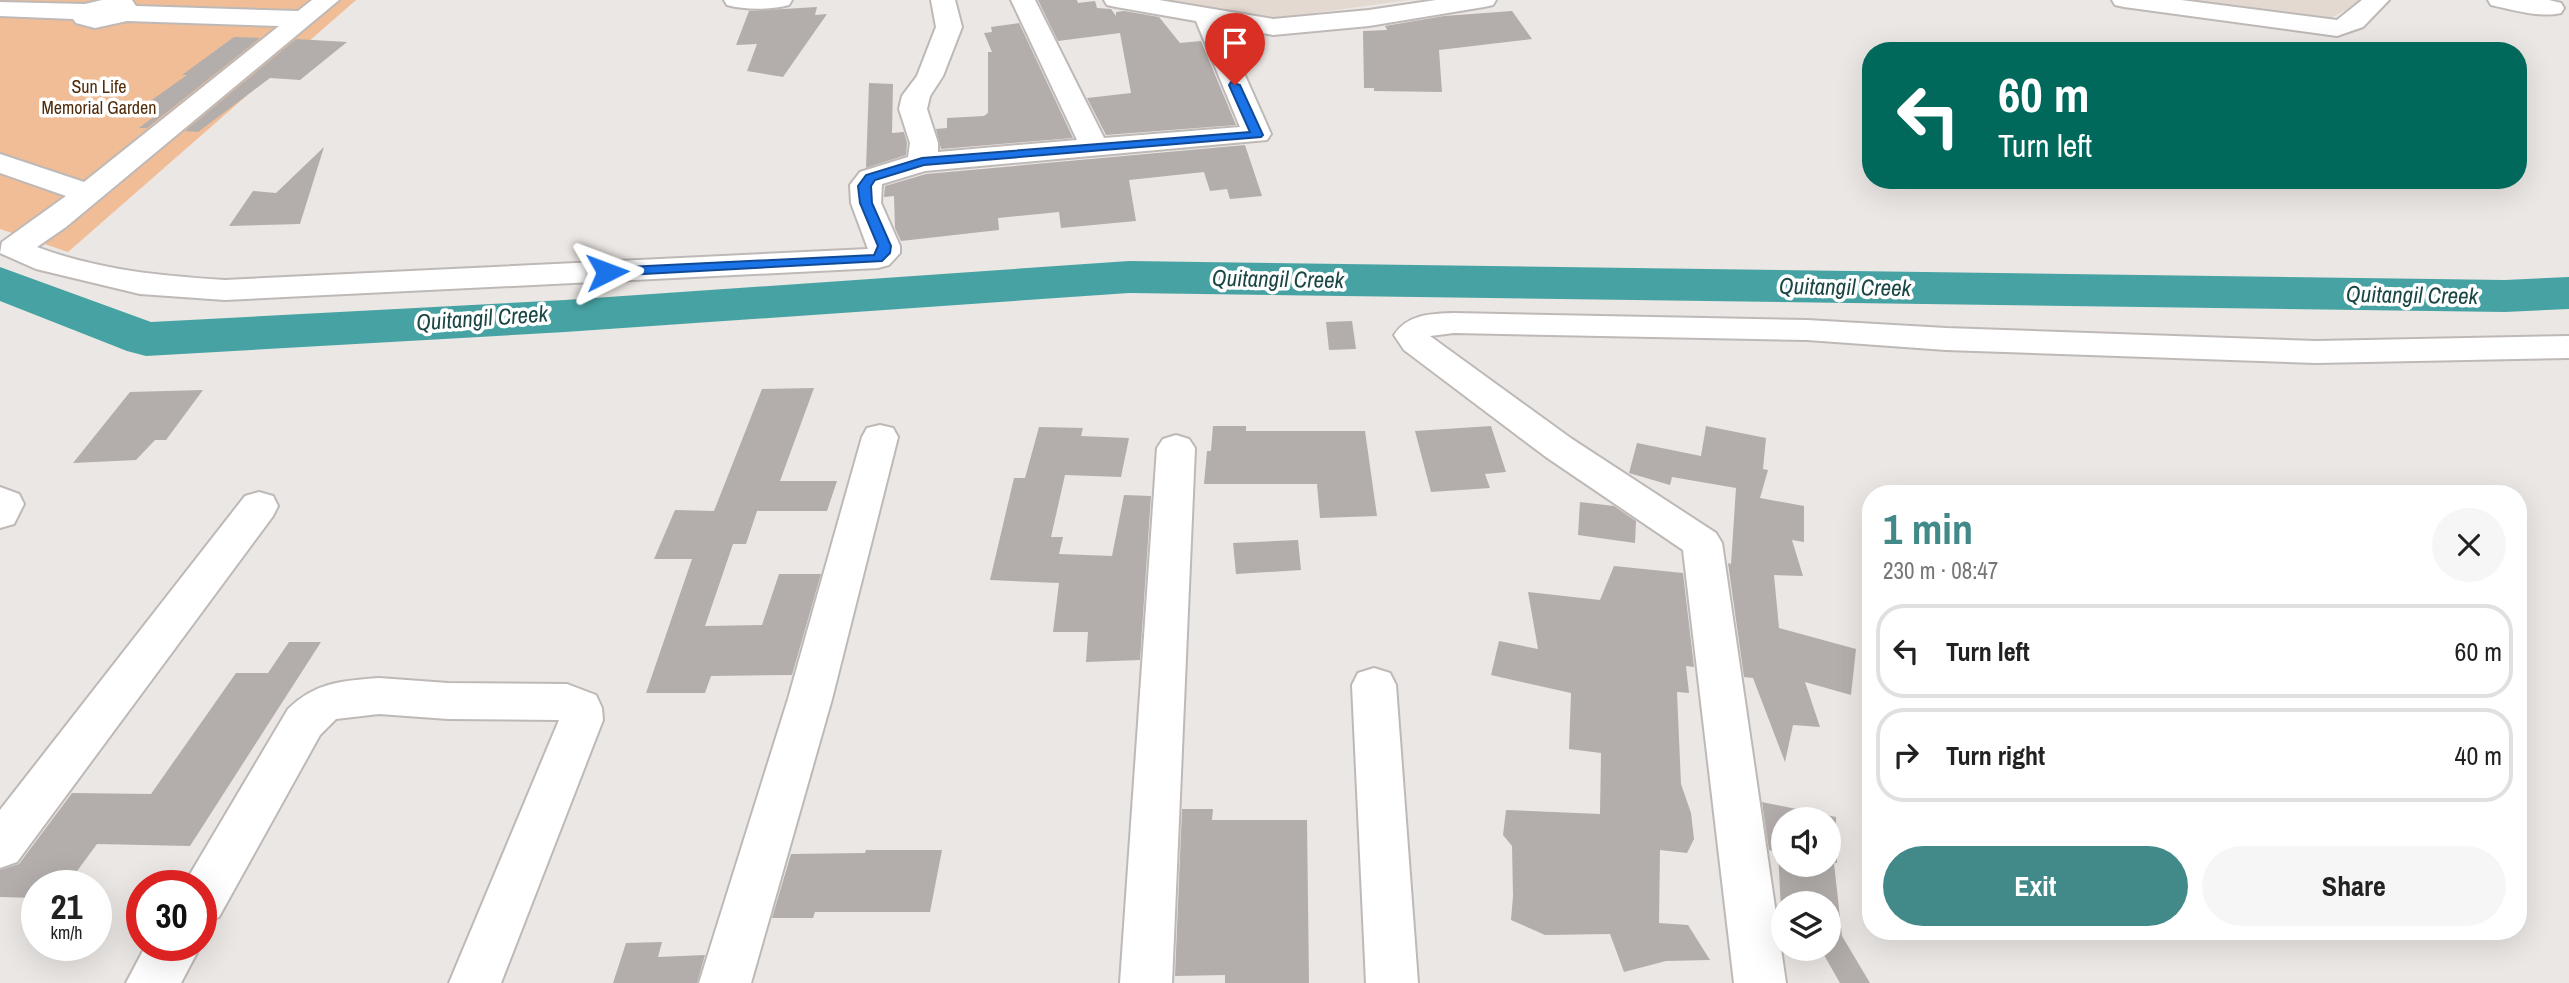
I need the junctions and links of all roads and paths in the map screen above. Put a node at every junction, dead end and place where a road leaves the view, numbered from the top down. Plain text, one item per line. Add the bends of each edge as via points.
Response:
1 (327, 0) edge
2 (736, 0) edge
3 (780, 0) edge
4 (943, 0) edge
5 (1023, 0) edge
6 (1116, 0) edge
7 (1484, 0) edge
8 (2124, 0) edge
9 (2377, 0) edge
10 (2500, 0) edge
11 (2552, 8) dead end
12 (0, 9) edge
13 (1206, 15) junction
14 (1369, 18) junction
15 (302, 19) junction
16 (1386, 37) dead end
17 (1094, 148) junction
18 (922, 162) junction
19 (0, 163) edge
20 (87, 193) junction
21 (2569, 347) edge
22 (880, 437) dead end
23 (1176, 448) dead end
24 (0, 501) edge
25 (259, 506) dead end
26 (0, 514) edge
27 (1374, 685) dead end
28 (2, 844) edge
29 (217, 873) edge
30 (165, 961) edge
31 (152, 983) edge
32 (475, 983) edge
33 (725, 983) edge
34 (1146, 983) edge
35 (1392, 983) edge
36 (1760, 983) edge

1 - 15 street
2 - 3 street
4 - 18 street via 949,27 913,109 924,144
5 - 17 street via 1077,104
6 - 13 street
7 - 14 street
8 - 9 street via 2337,28 2358,20
10 - 11 street
12 - 15 street via 88,12 118,4 126,7 123,13
13 - 14 street via 1273,27
13 - 17 street via 1257,135
14 - 16 street
15 - 20 street
17 - 18 street
18 - 20 street via 871,178 864,186 884,246 884,253 877,258 225,290 140,284 13,249
19 - 20 street
21 - 36 street via 2316,352 1807,330 1454,323 1417,327 1411,335 1416,342 1559,448 1702,543
22 - 33 street via 810,699
23 - 34 street
24 - 26 street via 5,504
25 - 28 street
27 - 35 street
29 - 32 street via 304,722 320,706 379,696 567,702 580,708 581,720
30 - 31 street

